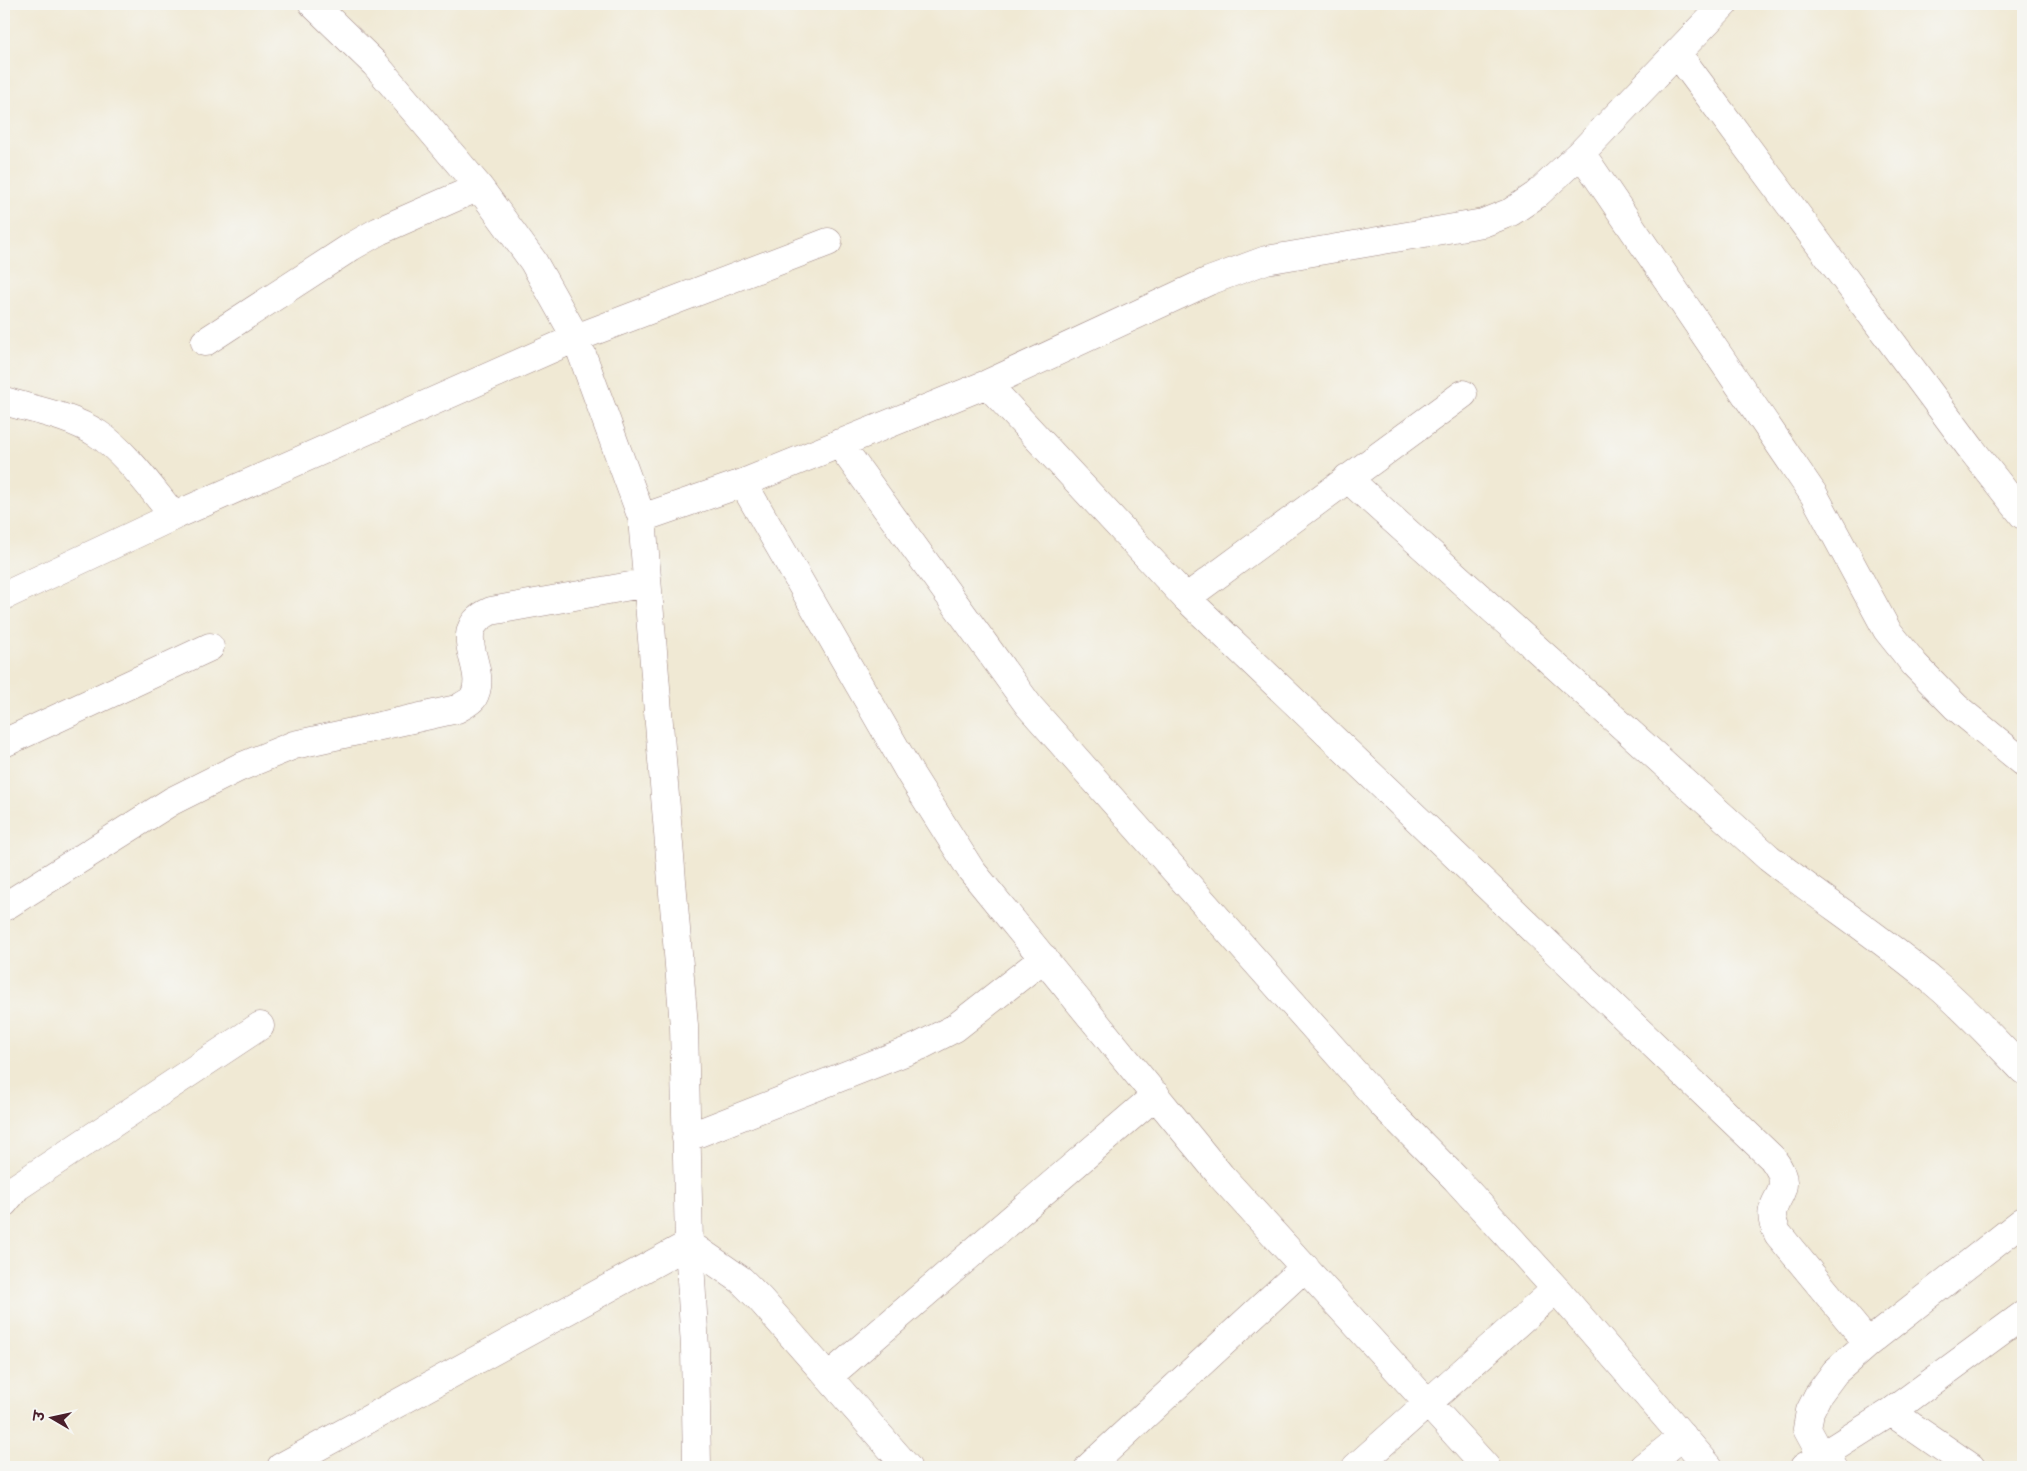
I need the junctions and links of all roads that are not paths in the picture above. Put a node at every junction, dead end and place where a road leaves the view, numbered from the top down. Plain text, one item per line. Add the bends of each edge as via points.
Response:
1 (312, 4) edge
2 (1724, 4) edge
3 (1677, 53) junction
4 (1582, 153) junction
5 (479, 187) junction
6 (828, 242) dead end
7 (576, 338) junction
8 (205, 342) dead end
9 (986, 384) junction
10 (1463, 394) dead end
11 (4, 402) edge
12 (840, 443) junction
13 (1347, 478) junction
14 (743, 483) junction
15 (2023, 515) edge
16 (174, 516) junction
17 (642, 518) junction
18 (647, 583) junction
19 (4, 596) edge
20 (1186, 598) junction
21 (210, 647) dead end
22 (4, 743) edge
23 (2023, 762) edge
24 (4, 907) edge
25 (1044, 958) junction
26 (260, 1026) dead end
27 (2023, 1070) edge
28 (1156, 1095) junction
29 (686, 1138) junction
30 (4, 1203) edge
31 (2023, 1221) edge
32 (688, 1244) junction
33 (1305, 1267) junction
34 (1556, 1289) junction
35 (2023, 1316) edge
36 (1868, 1343) junction
37 (828, 1377) junction
38 (1428, 1404) junction
39 (1891, 1412) junction
40 (1683, 1436) junction
41 (1819, 1463) edge
42 (281, 1467) edge
43 (697, 1467) edge
44 (907, 1467) edge
45 (1089, 1467) edge
46 (1356, 1467) edge
47 (1486, 1467) edge
48 (1644, 1467) edge
49 (1710, 1467) edge
50 (1971, 1467) edge

1 - 5 street via 376,64
2 - 3 street
3 - 4 street
3 - 15 street
4 - 9 street via 1536,195 1511,212 1490,220 1266,260 1209,281
4 - 23 street via 1814,495 1887,630 1956,708
5 - 7 street via 533,261
5 - 8 street via 351,246
6 - 7 street
7 - 16 street
7 - 17 street
9 - 12 street
9 - 20 street
10 - 13 street
11 - 16 street via 80,424 99,435 118,451
12 - 14 street
12 - 34 street via 1029,706 1382,1105 1456,1179
13 - 20 street
13 - 27 street via 1770,858 1894,949 1938,986
14 - 17 street
14 - 25 street via 906,767 971,870
16 - 19 street
17 - 18 street
18 - 24 street via 479,616 472,626 470,645 478,684 472,698 457,709 294,745 238,768 172,801
18 - 29 street via 684,1026
20 - 36 street via 1772,1158 1785,1178 1771,1222
21 - 22 street
25 - 28 street
25 - 29 street via 955,1028 920,1046
26 - 30 street via 18,1187
28 - 33 street via 1221,1176
28 - 37 street
29 - 32 street
31 - 36 street
32 - 37 street via 741,1280
32 - 42 street
32 - 43 street via 695,1348
33 - 38 street
33 - 45 street
34 - 38 street
34 - 40 street
35 - 39 street
36 - 41 street via 1835,1372 1810,1412 1808,1430
37 - 44 street
38 - 46 street
38 - 47 street
39 - 41 street
39 - 50 street
40 - 48 street
40 - 49 street

